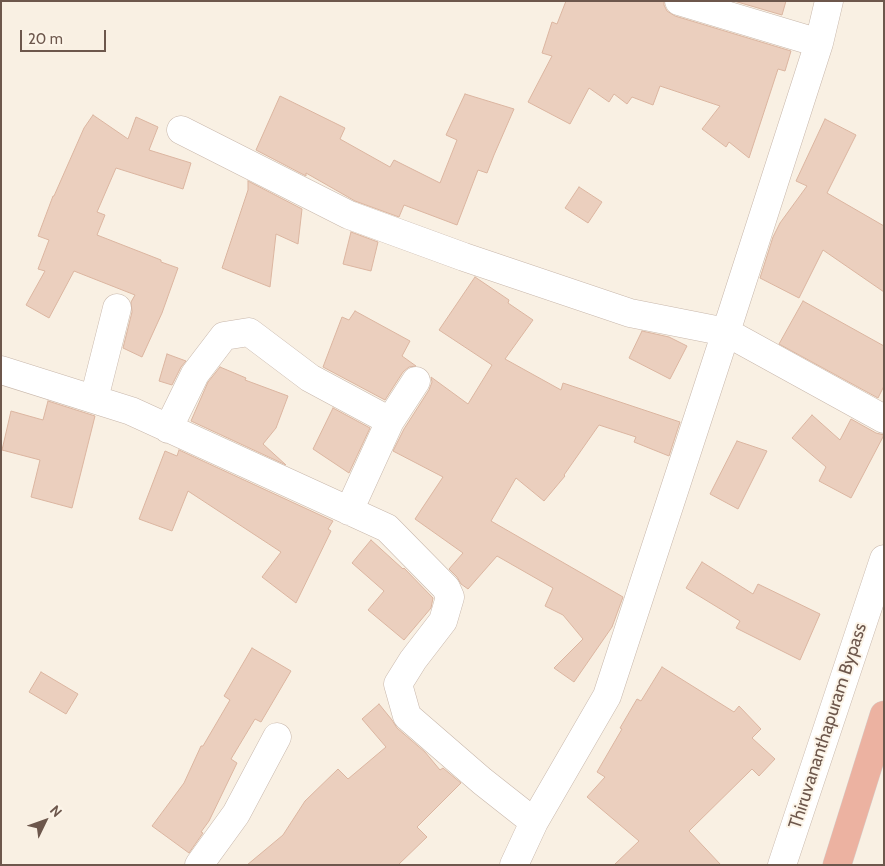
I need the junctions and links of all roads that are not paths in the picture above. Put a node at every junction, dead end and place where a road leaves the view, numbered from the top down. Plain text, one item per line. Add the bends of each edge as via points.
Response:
1 (679, 1) edge
2 (830, 1) edge
3 (819, 43) junction
4 (181, 130) dead end
5 (117, 308) dead end
6 (726, 332) junction
7 (1, 370) edge
8 (416, 381) dead end
9 (94, 399) junction
10 (884, 419) edge
11 (390, 421) junction
12 (168, 429) junction
13 (349, 511) junction
14 (884, 559) edge
15 (884, 715) edge
16 (277, 738) dead end
17 (534, 822) junction
18 (524, 860) edge
19 (199, 865) edge
20 (782, 865) edge
21 (837, 865) edge

1 - 3 street
2 - 3 street
3 - 6 street
4 - 6 street via 349,216 630,313
5 - 9 street
6 - 10 street
6 - 17 street via 607,696
7 - 9 street
8 - 11 street
9 - 12 street via 131,411
11 - 12 street via 310,378 248,332 224,336 195,374
11 - 13 street
12 - 13 street
13 - 17 street via 387,528 446,588 450,597 443,621 398,684 407,716
14 - 20 street, Thiruvananthapuram Bypass
15 - 21 highway
16 - 19 street via 236,814
17 - 18 street

